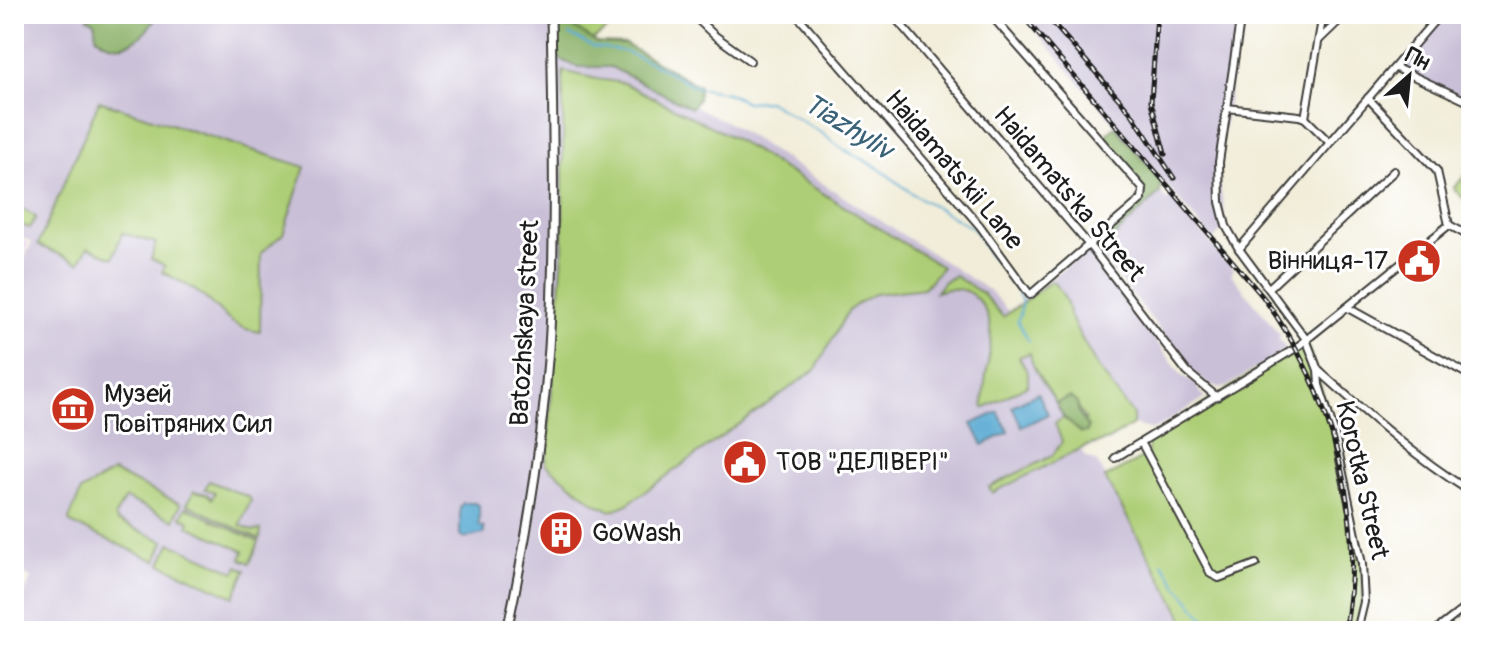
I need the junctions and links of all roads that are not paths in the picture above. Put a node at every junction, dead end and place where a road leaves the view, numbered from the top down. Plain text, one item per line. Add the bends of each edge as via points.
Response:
1 (551, 14) edge
2 (692, 14) edge
3 (796, 14) edge
4 (892, 14) edge
5 (990, 14) edge
6 (1241, 14) edge
7 (1323, 14) edge
8 (1346, 14) edge
9 (1440, 14) edge
10 (1319, 40) junction
11 (750, 61) dead end
12 (1396, 68) junction
13 (1368, 98) junction
14 (1471, 103) edge
15 (1227, 108) junction
16 (1305, 118) junction
17 (1329, 142) junction
18 (1394, 171) dead end
19 (1449, 225) junction
20 (1471, 237) edge
21 (1089, 245) junction
22 (1239, 249) junction
23 (1269, 288) junction
24 (1348, 308) junction
25 (1306, 339) junction
26 (1318, 370) junction
27 (1471, 376) edge
28 (1217, 397) junction
29 (1142, 444) junction
30 (1115, 458) dead end
31 (1471, 492) edge
32 (1256, 564) dead end
33 (1471, 603) edge
34 (507, 631) edge
35 (1357, 631) edge
36 (1435, 631) edge

1 - 34 street, Batozhskaya street via 549,352 536,469
2 - 11 street
3 - 21 street, Haidamats'kii Lane via 980,226 1030,295
4 - 21 street, Haidamats'ka Street
5 - 21 street via 1143,189 1142,199
6 - 15 street, Korotka Street
7 - 10 street
8 - 10 street
9 - 12 street
10 - 16 street
12 - 13 street
12 - 14 street
13 - 17 street
13 - 19 street via 1437,171
15 - 16 street
15 - 22 street, Korotka Street via 1218,194
16 - 17 street
17 - 22 street
18 - 23 street
19 - 20 street
19 - 24 street
21 - 28 street, Haidamats'ka Street via 1187,372
22 - 23 street, Korotka Street
23 - 25 street, Korotka Street
24 - 25 street
24 - 27 street
25 - 26 street, Korotka Street
25 - 28 street
26 - 31 street via 1434,469
26 - 35 street, Korotka Street via 1362,564 1364,602
28 - 29 street
29 - 30 street
29 - 32 street via 1211,574 1219,578
33 - 36 street

